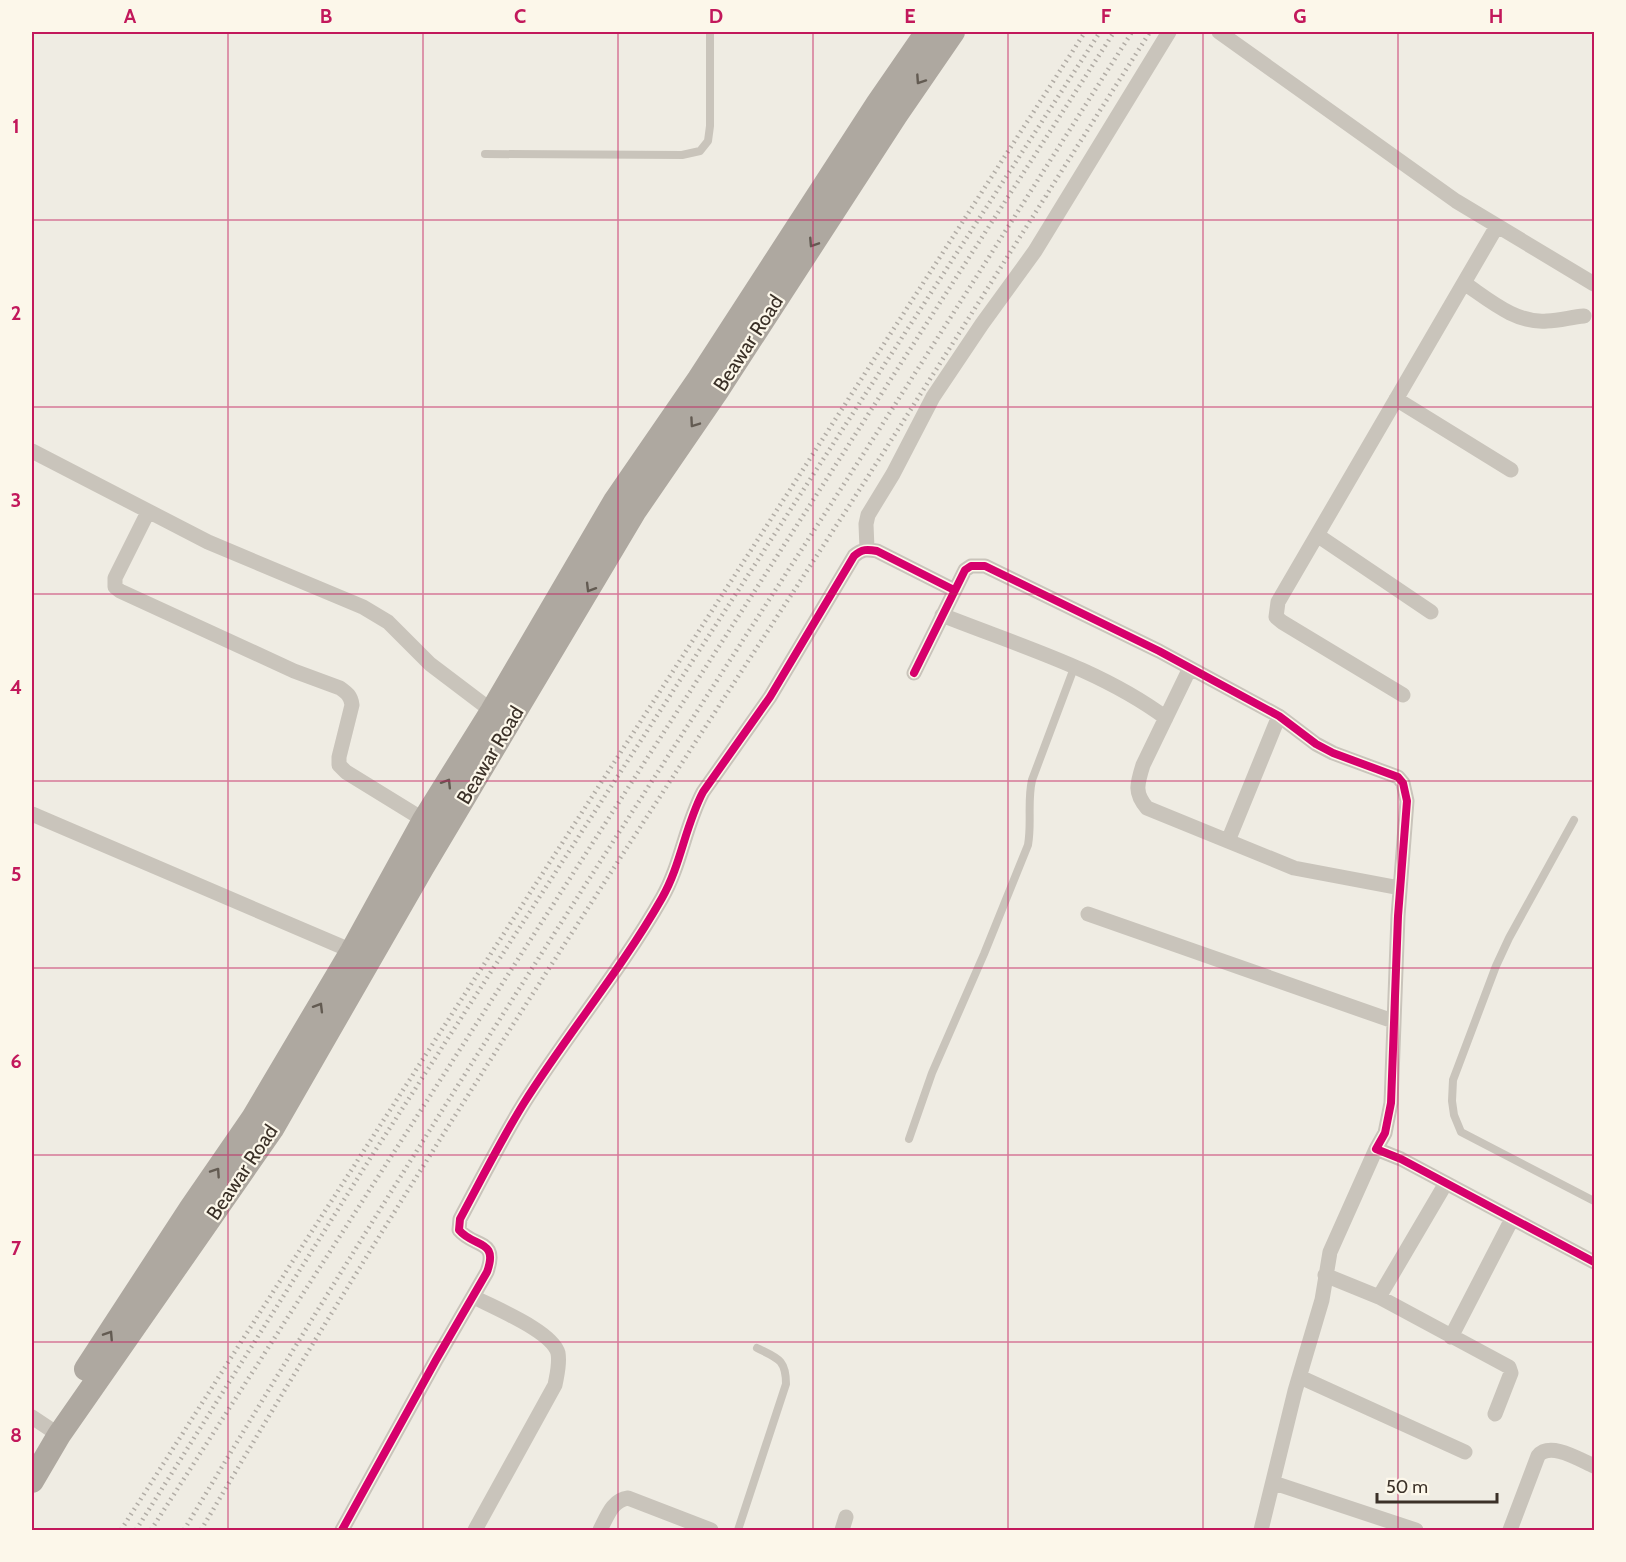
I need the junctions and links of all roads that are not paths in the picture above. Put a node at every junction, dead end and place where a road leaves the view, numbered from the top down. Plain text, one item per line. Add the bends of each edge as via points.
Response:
1 (711, 32) edge
2 (927, 32) edge
3 (953, 32) edge
4 (1170, 32) edge
5 (1219, 32) edge
6 (485, 154) dead end
7 (1497, 226) junction
8 (1464, 283) junction
9 (1594, 284) edge
10 (1584, 316) dead end
11 (1396, 399) junction
12 (32, 451) edge
13 (1511, 470) dead end
14 (148, 512) junction
15 (1317, 535) junction
16 (867, 549) junction
17 (954, 590) junction
18 (1431, 612) dead end
19 (942, 615) junction
20 (1074, 668) junction
21 (1190, 668) junction
22 (914, 673) dead end
23 (1403, 695) dead end
24 (492, 711) junction
25 (1279, 716) junction
26 (1166, 718) junction
27 (32, 814) edge
28 (424, 820) junction
29 (1574, 820) dead end
30 (1228, 841) junction
31 (1400, 888) junction
32 (1088, 914) dead end
33 (352, 951) junction
34 (1393, 1021) junction
35 (909, 1139) dead end
36 (1376, 1149) junction
37 (1446, 1183) junction
38 (1594, 1201) edge
39 (1512, 1219) junction
40 (1594, 1262) edge
41 (1325, 1275) junction
42 (474, 1297) junction
43 (1379, 1297) junction
44 (1451, 1336) junction
45 (757, 1348) dead end
46 (1300, 1377) junction
47 (1495, 1413) dead end
48 (46, 1426) edge
49 (1465, 1452) dead end
50 (32, 1455) edge
51 (1594, 1466) edge
52 (32, 1481) edge
53 (1274, 1483) junction
54 (342, 1530) edge
55 (475, 1530) edge
56 (600, 1530) edge
57 (711, 1530) edge
58 (738, 1530) edge
59 (1261, 1530) edge
60 (1416, 1530) edge
61 (1510, 1530) edge

1 - 6 lane via 710,126 708,141 700,151 682,155
2 - 24 main road, Beawar Road via 615,501
3 -> 48 main road, Beawar Road via 634,512 272,1129
4 - 16 street via 1035,252 933,397 868,515
5 - 7 street
7 - 8 street
7 - 9 street
8 - 10 street via 1505,310 1532,320
8 - 11 street
11 - 13 street
11 - 15 street
12 - 14 street
14 - 24 street via 208,542 363,607 388,622 430,664
14 - 28 street via 115,578 115,587 346,692 352,705 339,765
15 - 18 street
15 - 23 street via 1278,602 1276,617
16 - 17 street via 877,550
16 - 42 street via 854,556 770,697 703,792 663,897 525,1102 460,1219 459,1230 485,1246 491,1255
17 - 19 street
17 - 21 street via 965,570 985,566
19 - 20 street
19 - 22 street
20 - 26 street via 1142,700
20 - 35 lane via 1032,780 1028,796 1028,845 932,1073
21 - 25 street
21 - 26 street
28 -> 24 main road, Beawar Road
25 - 30 street
25 - 31 street via 1316,744 1398,777 1403,783 1407,801
26 - 30 street via 1143,765 1138,797 1147,808
27 - 33 street
28 - 33 main road, Beawar Road
29 - 38 lane via 1496,966 1453,1080 1452,1101 1461,1132
30 - 31 street via 1294,867
31 - 34 street
32 - 34 street
48 -> 33 main road, Beawar Road via 254,1118
34 - 36 street via 1391,1104 1385,1133
36 - 37 street
36 - 41 street via 1335,1240
37 - 39 street
37 - 43 street
39 - 40 street
39 - 44 street
41 - 43 street
41 - 46 street via 1322,1300
42 - 54 street
42 - 55 street via 544,1334 557,1350 559,1365 555,1385
43 - 44 street
44 - 47 street via 1509,1367 1511,1373
45 - 58 lane via 780,1360 786,1371 786,1384
46 - 49 street
46 - 53 street
48 - 50 main road, Beawar Road
48 - 52 main road, Beawar Road
51 - 61 street via 1556,1450 1541,1452
53 - 59 street
53 - 60 street
56 - 57 street via 615,1503 628,1498

